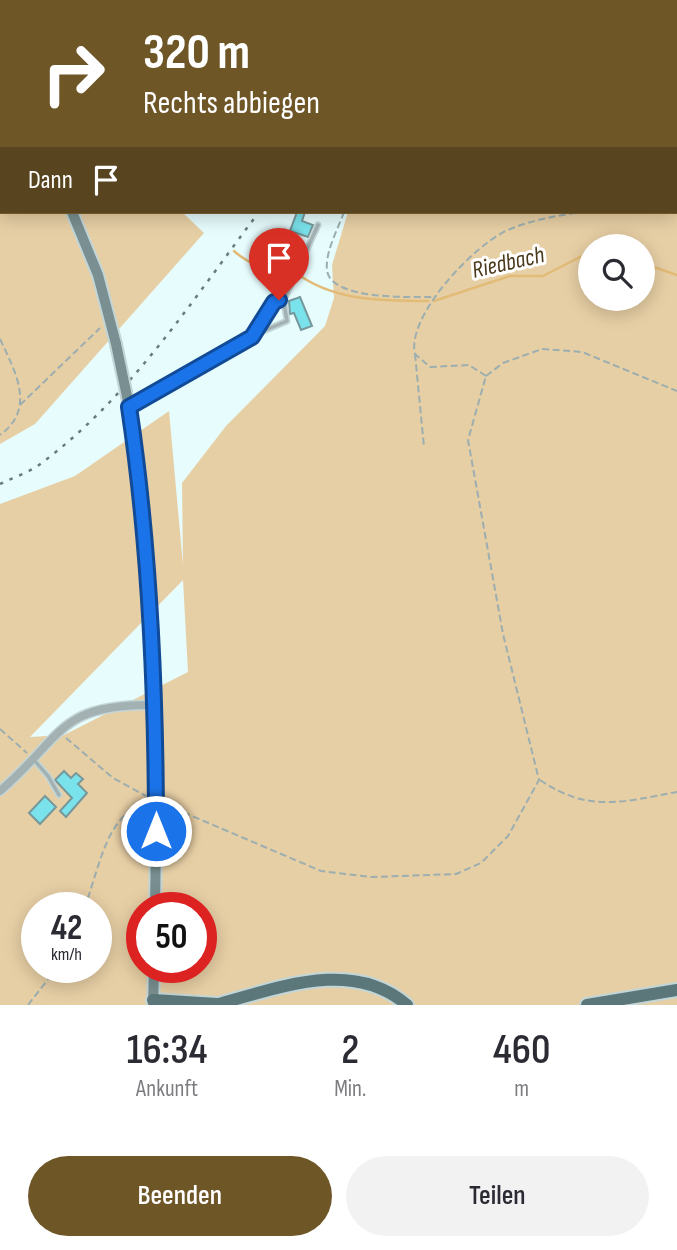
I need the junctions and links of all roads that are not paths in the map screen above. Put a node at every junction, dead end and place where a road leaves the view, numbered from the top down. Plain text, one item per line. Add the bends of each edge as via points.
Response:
1 (73, 214) edge
2 (318, 225) dead end
3 (283, 302) junction
4 (252, 337) junction
5 (129, 407) junction
6 (156, 705) junction
7 (33, 758) junction
8 (0, 790) edge
9 (59, 795) dead end
10 (155, 892) edge
11 (154, 983) edge
12 (677, 990) edge
13 (153, 1002) edge
14 (216, 1005) edge
15 (402, 1005) edge
16 (587, 1005) edge

1 - 5 main road, bridge via 98,275
2 - 3 lane
3 - 4 lane via 274,302
3 - 4 lane via 287,321
4 - 5 lane
5 - 6 main road via 144,522
6 - 7 street via 112,705 73,719
6 - 10 main road
7 - 8 street
7 - 9 lane
11 - 13 main road
12 - 16 main road
13 - 14 main road
14 - 15 main road via 299,983 336,979 368,982

